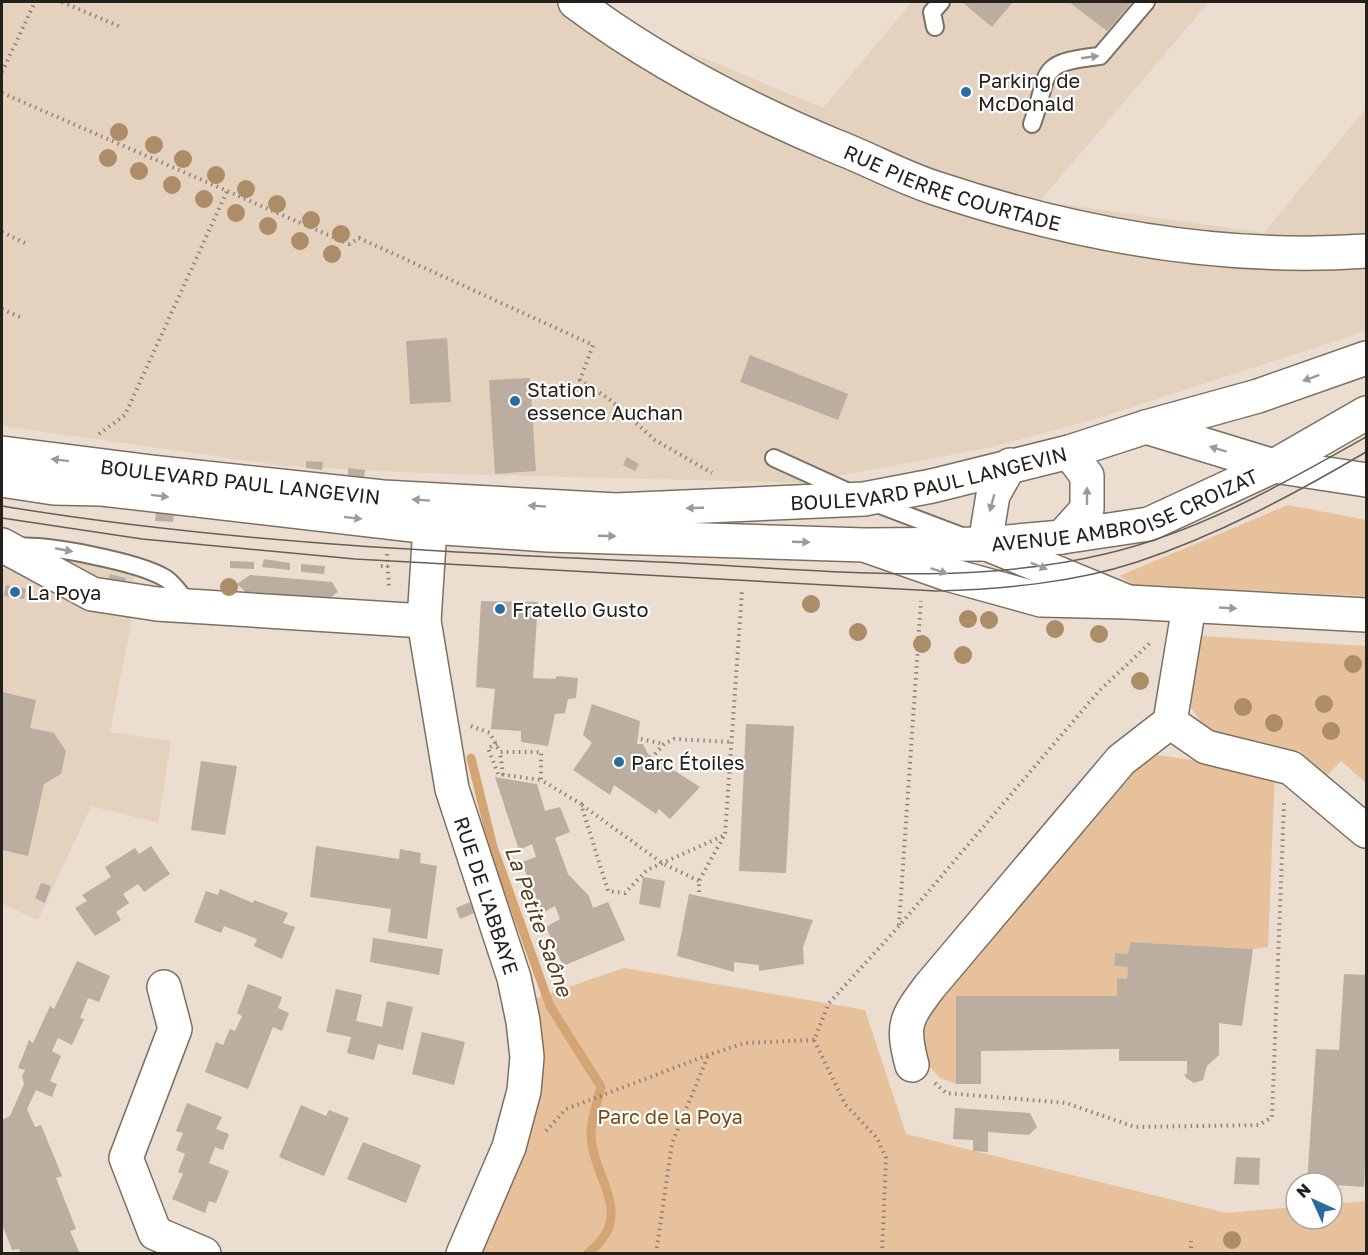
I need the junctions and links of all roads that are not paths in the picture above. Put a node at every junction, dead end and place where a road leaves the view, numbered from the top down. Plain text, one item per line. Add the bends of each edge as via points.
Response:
1 (575, 2) edge
2 (941, 2) edge
3 (1146, 2) edge
4 (935, 27) dead end
5 (1032, 124) dead end
6 (1366, 251) edge
7 (1366, 358) edge
8 (1366, 413) edge
9 (1146, 427) junction
10 (1069, 452) junction
11 (2, 453) edge
12 (774, 458) dead end
13 (1010, 465) junction
14 (1274, 466) junction
15 (2, 480) edge
16 (1366, 480) edge
17 (864, 499) junction
18 (480, 504) junction
19 (430, 527) junction
20 (1062, 537) junction
21 (985, 544) junction
22 (864, 545) junction
23 (4, 547) edge
24 (1128, 602) junction
25 (1189, 606) junction
26 (1366, 615) edge
27 (424, 621) junction
28 (1170, 722) junction
29 (1366, 831) edge
30 (164, 987) dead end
31 (912, 1065) road end
32 (204, 1254) edge
33 (463, 1254) edge

1 - 6 street, RUE PIERRE COURTADE via 608,27 685,73 789,128 934,188 1117,236 1285,255
2 - 4 lane via 932,12
5 -> 3 lane via 1050,69 1066,60 1100,56
7 -> 9 street via 1258,396
8 - 14 street, AVENUE AMBROISE CROIZAT
9 - 10 street, BOULEVARD PAUL LANGEVIN
14 -> 9 street
10 - 13 street, BOULEVARD PAUL LANGEVIN
20 -> 10 street via 1087,509 1087,476
18 -> 11 street, BOULEVARD PAUL LANGEVIN via 383,497
12 - 17 lane
13 - 17 street, BOULEVARD PAUL LANGEVIN
13 -> 21 street via 993,495
14 - 16 street
14 - 20 street, AVENUE AMBROISE CROIZAT via 1149,524
15 -> 19 street, BOULEVARD PAUL LANGEVIN
17 -> 18 street, BOULEVARD PAUL LANGEVIN via 616,510
17 - 21 lane
18 - 19 street, BOULEVARD PAUL LANGEVIN
19 -> 22 street, BOULEVARD PAUL LANGEVIN via 548,535
19 - 27 street, RUE DE L'ABBAYE
20 - 21 street, AVENUE AMBROISE CROIZAT
21 - 22 street, AVENUE AMBROISE CROIZAT
21 -> 24 street, BOULEVARD PAUL LANGEVIN
22 -> 24 street, BOULEVARD PAUL LANGEVIN via 947,574 1041,600
23 - 27 street via 92,594 157,604
24 - 25 street, BOULEVARD PAUL LANGEVIN
25 -> 26 street, BOULEVARD PAUL LANGEVIN
25 - 28 street
27 - 33 street, RUE DE L'ABBAYE via 452,789 514,978 527,1057 525,1091 509,1147
28 - 29 street via 1206,747 1291,768
28 - 31 street via 1121,760 930,986 906,1022
30 - 32 street via 175,1029 126,1158 155,1233

